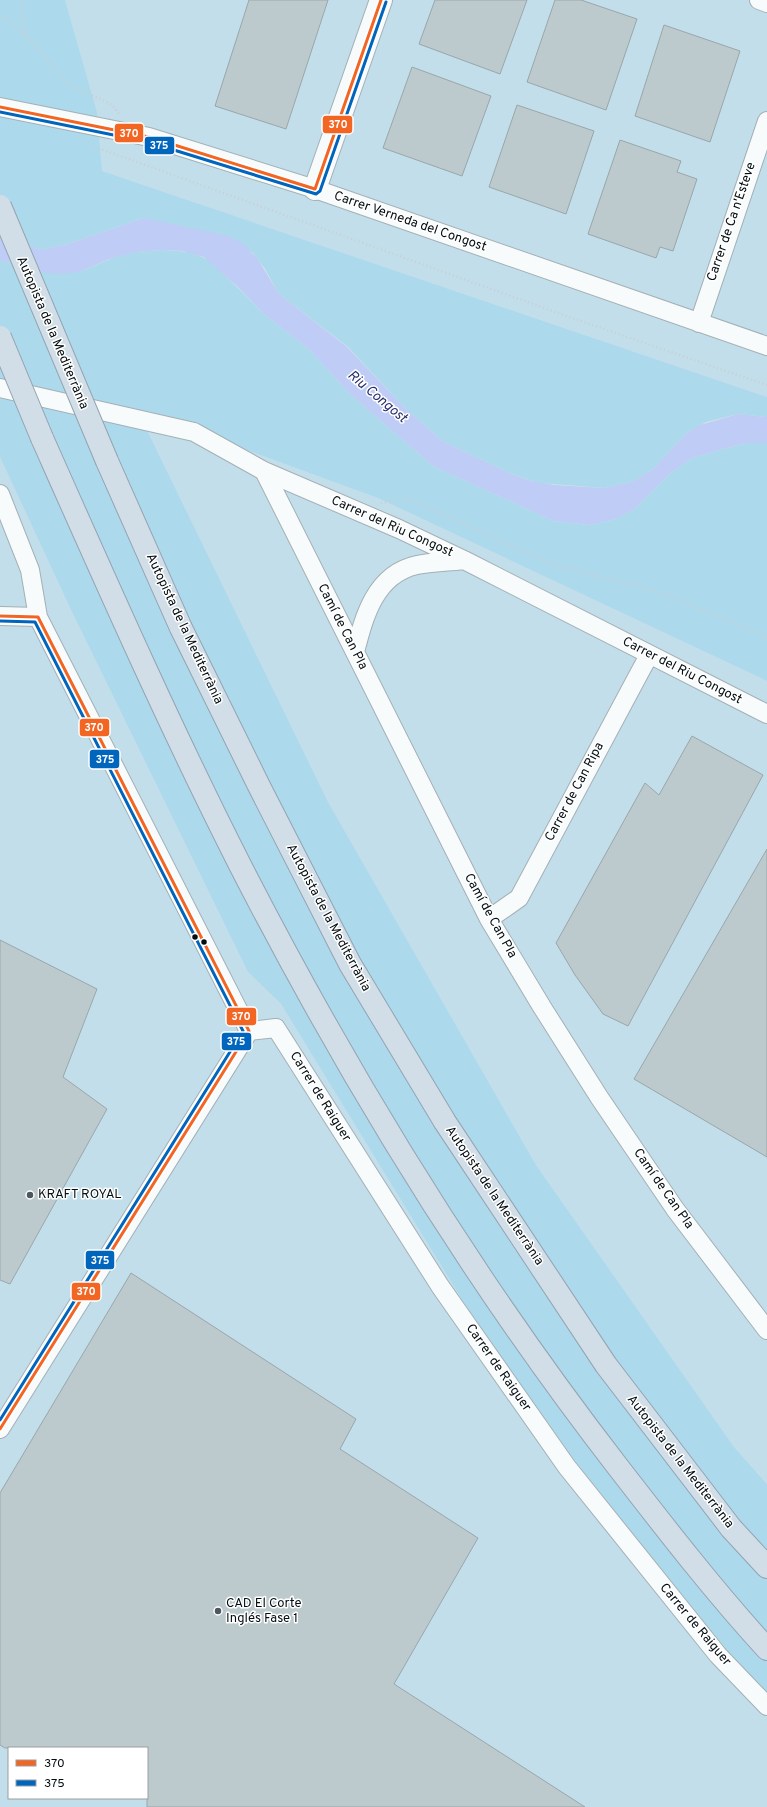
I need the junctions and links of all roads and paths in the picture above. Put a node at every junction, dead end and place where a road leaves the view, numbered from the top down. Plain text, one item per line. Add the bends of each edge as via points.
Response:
1 (22, 0) edge
2 (381, 0) edge
3 (759, 0) edge
4 (767, 3) edge
5 (0, 15) edge
6 (28, 38) junction
7 (0, 107) edge
8 (767, 122) edge
9 (130, 133) junction
10 (95, 147) dead end
11 (315, 189) junction
12 (0, 206) edge
13 (699, 323) junction
14 (0, 337) edge
15 (767, 346) edge
16 (767, 385) edge
17 (0, 388) edge
18 (264, 471) junction
19 (0, 494) edge
20 (365, 514) junction
21 (464, 560) junction
22 (0, 616) edge
23 (38, 617) junction
24 (767, 637) edge
25 (355, 652) junction
26 (649, 655) junction
27 (767, 714) edge
28 (490, 919) junction
29 (249, 1031) junction
30 (765, 1322) edge
31 (0, 1429) edge
32 (767, 1567) edge
33 (767, 1649) edge
34 (767, 1706) edge

1 - 6 path via 22,17
2 - 11 street
3 - 4 street
5 - 6 path
6 - 9 path via 70,86 113,106
7 - 9 street, Carrer Verneda del Congost
8 - 13 street, Carrer de Ca n'Esteve
9 - 11 street, Carrer Verneda del Congost
10 - 16 path
11 - 13 street, Carrer Verneda del Congost
12 - 32 highway, Autopista de la Mediterrània, bridge via 107,461 185,634 259,786 354,970 445,1122 606,1365 731,1528
13 - 15 street, Carrer Verneda del Congost
14 - 33 highway, bridge via 42,438 174,728 240,864 296,971 362,1087 496,1300 563,1396 680,1548
17 - 18 street, Carrer del Riu Congost via 194,432
18 - 20 street, Carrer del Riu Congost
18 - 25 street, Camí de Can Pla
19 - 23 street via 30,570
20 - 21 street, Carrer del Riu Congost
20 - 24 path via 374,504 410,500 558,566 659,592
21 - 25 street via 415,565 387,582 368,606
21 - 26 street, Carrer del Riu Congost
22 - 23 street
23 - 29 street
25 - 28 street, Camí de Can Pla
26 - 27 street, Carrer del Riu Congost
26 - 28 street, Carrer de Can Ripa via 518,898
28 - 30 street, Camí de Can Pla via 599,1096 676,1209
29 - 31 street
29 - 34 street, Carrer de Raiguer via 276,1028 440,1286 568,1467 718,1655

